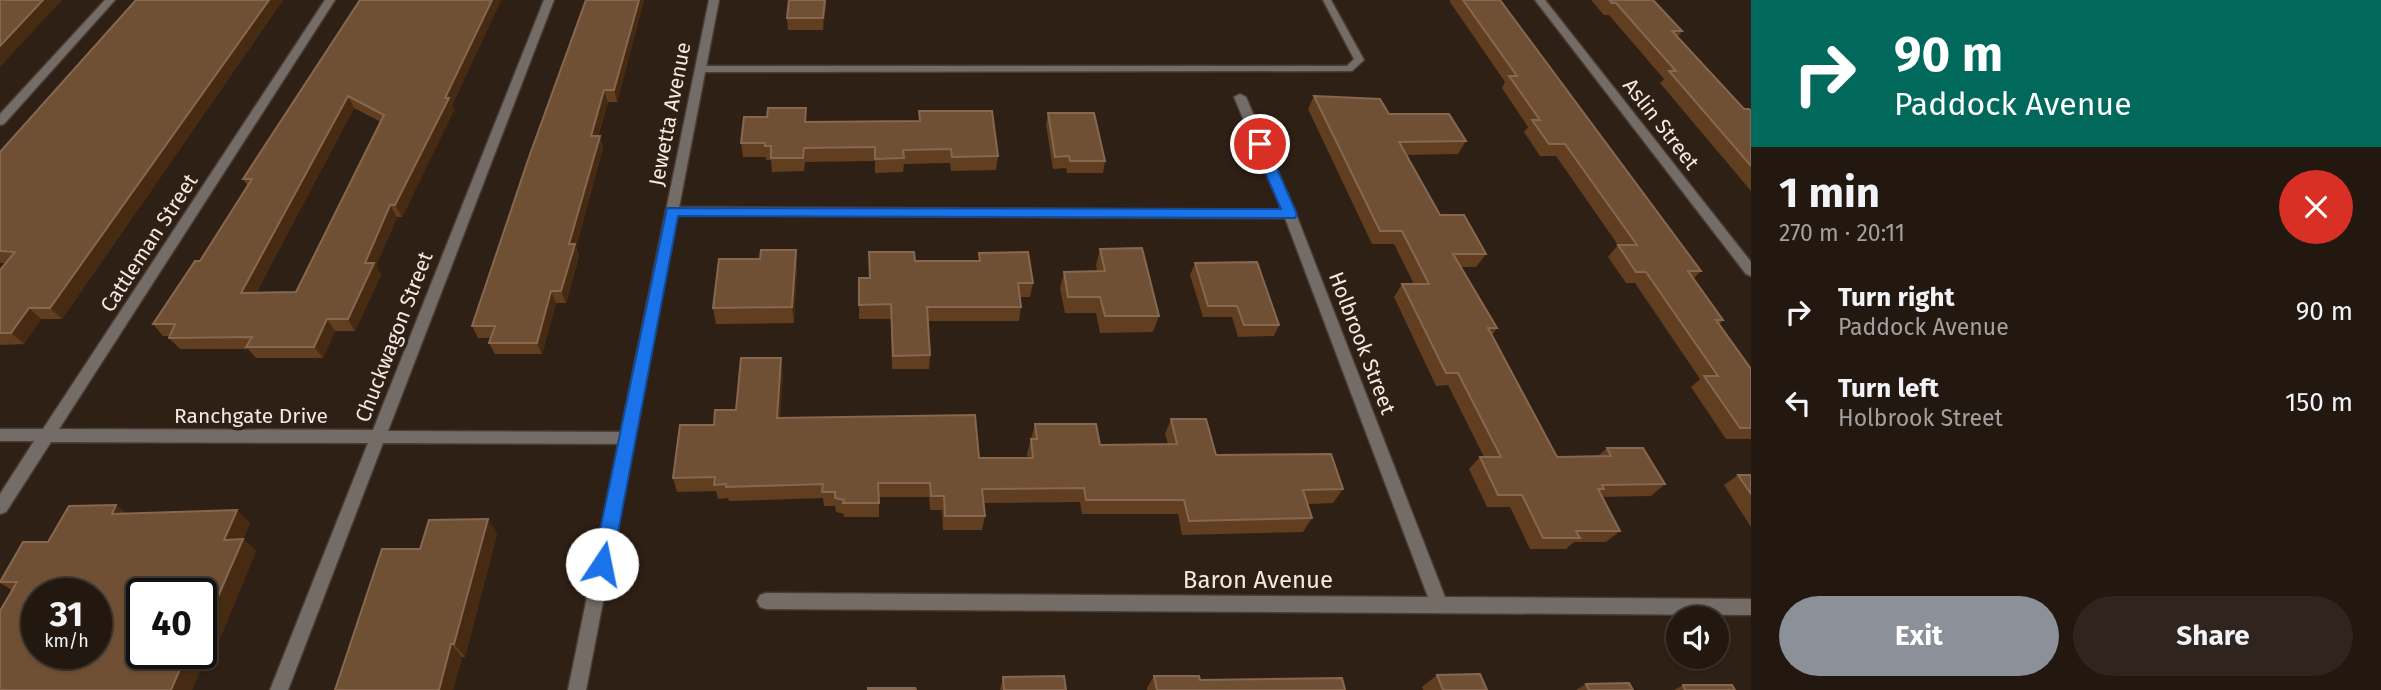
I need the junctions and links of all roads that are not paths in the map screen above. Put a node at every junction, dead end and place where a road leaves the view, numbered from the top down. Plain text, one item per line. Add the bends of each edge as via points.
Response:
1 (110, 0) edge
2 (330, 0) edge
3 (549, 0) edge
4 (714, 0) edge
5 (1327, 0) edge
6 (1540, 0) edge
7 (700, 69) junction
8 (1240, 97) dead end
9 (0, 121) edge
10 (672, 211) junction
11 (1290, 214) junction
12 (1751, 271) edge
13 (0, 435) edge
14 (46, 436) junction
15 (378, 437) junction
16 (627, 438) junction
17 (0, 507) edge
18 (765, 601) dead end
19 (1440, 605) junction
20 (1751, 607) edge
21 (279, 690) edge
22 (577, 690) edge

1 - 9 street
2 - 14 street, Cattleman Street
3 - 15 street, Chuckwagon Street
4 - 7 street, Jewetta Avenue
5 - 7 lane via 1359,60 1349,69
6 - 12 street, Aslin Street
7 - 10 street, Jewetta Avenue
8 - 11 street, Holbrook Street
10 - 11 street
10 - 16 street, Jewetta Avenue
11 - 19 street, Holbrook Street
13 - 14 street, Ranchgate Drive
14 - 15 street, Ranchgate Drive
14 - 17 street, Cattleman Street
15 - 16 street, Ranchgate Drive
15 - 21 street, Chuckwagon Street
16 - 22 street, Jewetta Avenue
18 - 19 street, Baron Avenue
19 - 20 street, Baron Avenue

